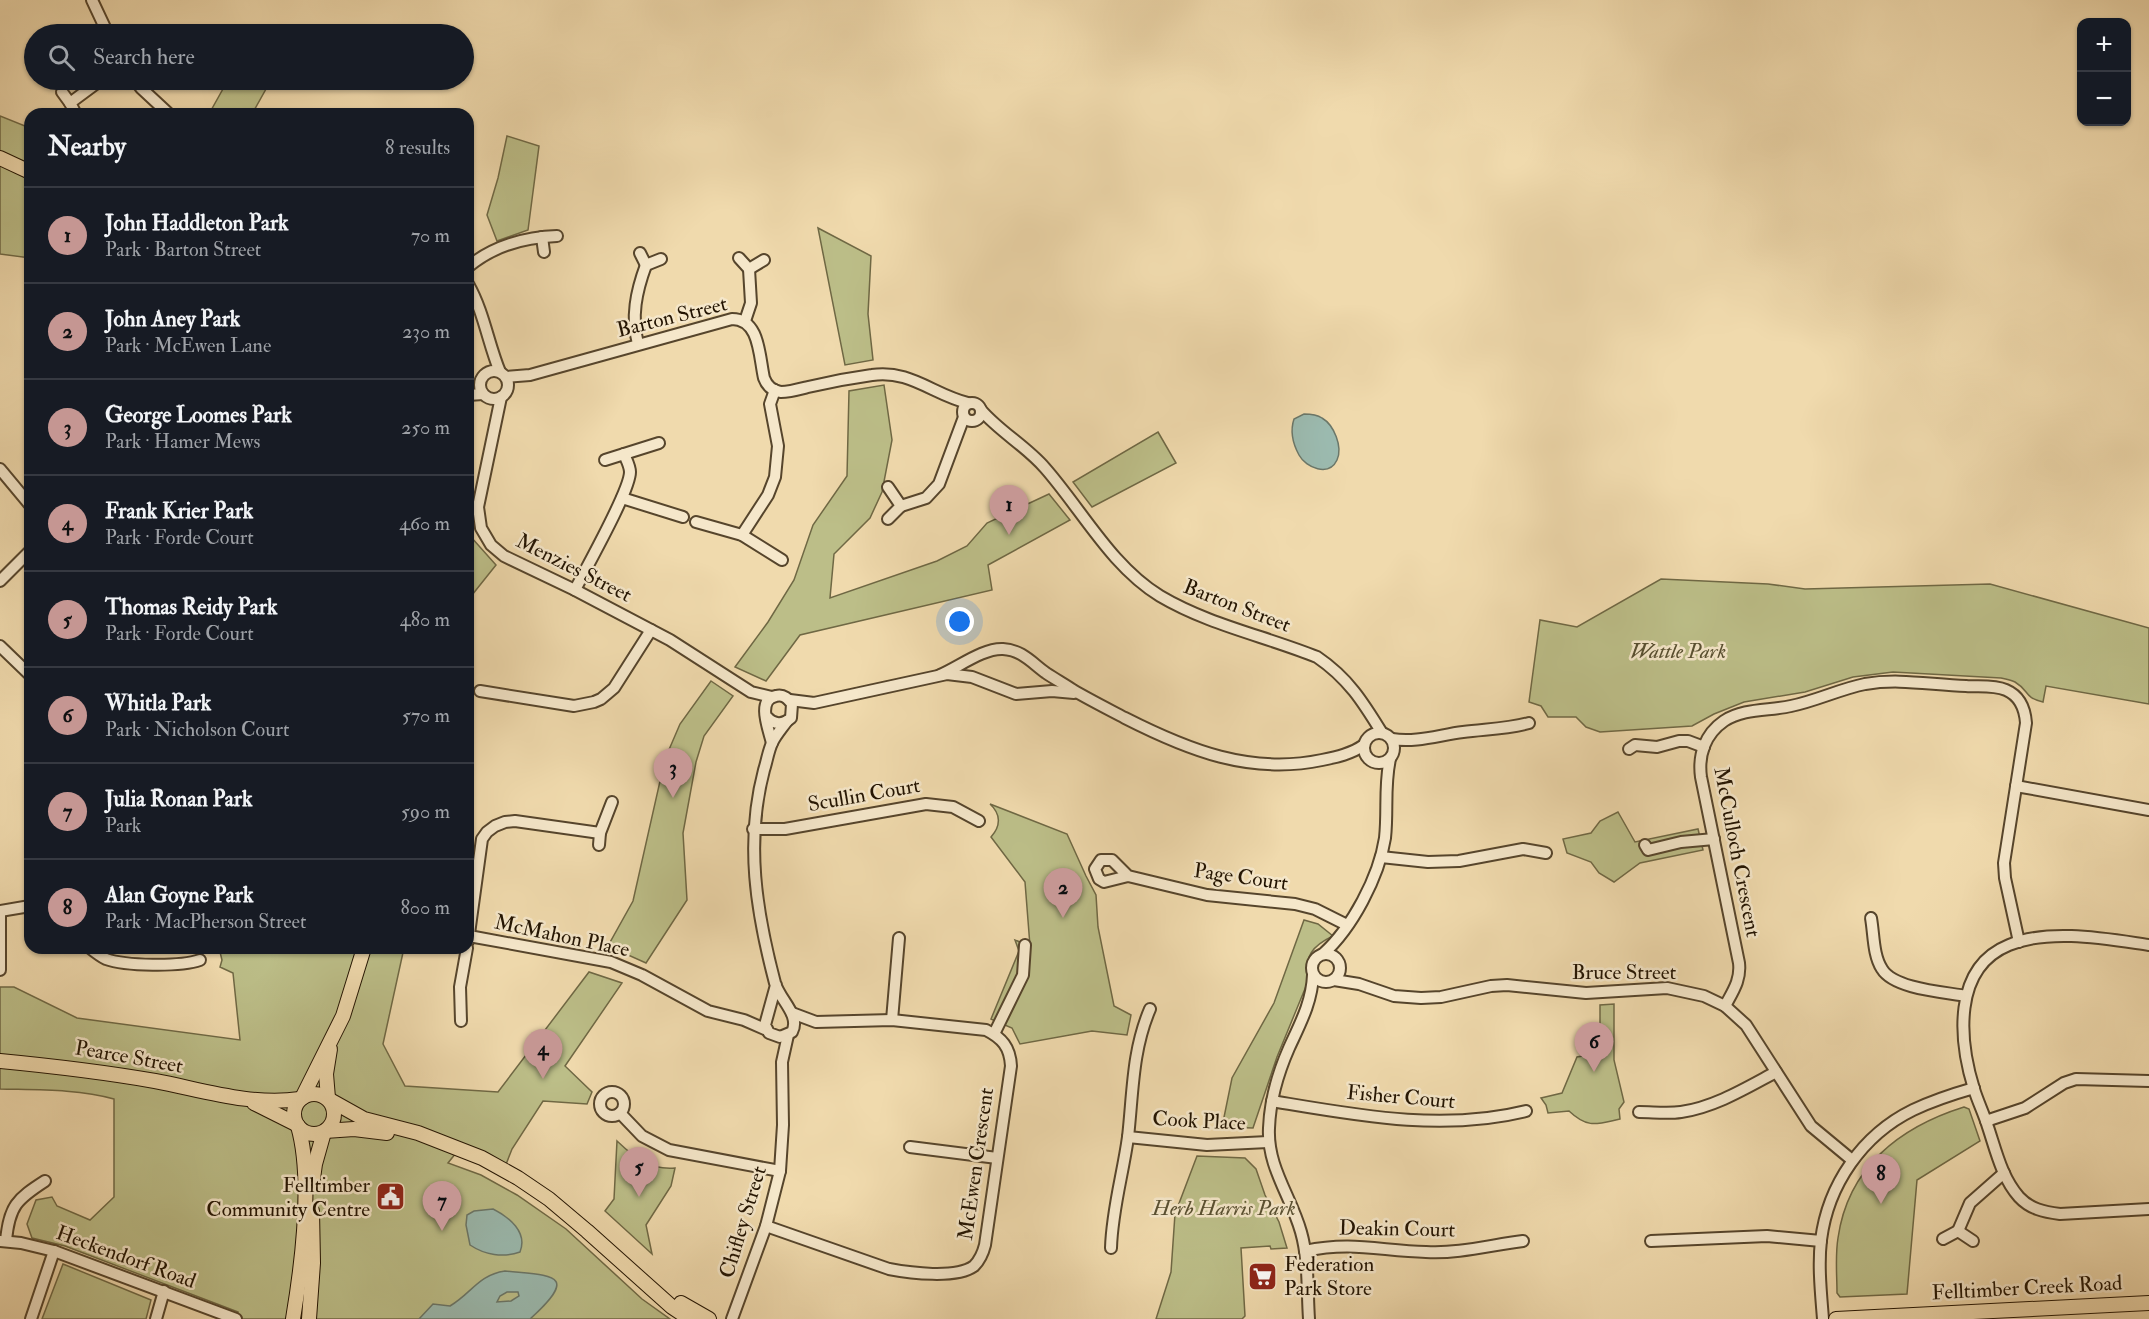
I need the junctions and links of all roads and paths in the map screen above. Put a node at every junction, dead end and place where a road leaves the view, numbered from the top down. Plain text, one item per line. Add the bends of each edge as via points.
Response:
1 (92, 0) edge
2 (103, 24) edge
3 (88, 90) edge
4 (143, 90) edge
5 (62, 92) dead end
6 (70, 103) junction
7 (73, 108) edge
8 (163, 108) edge
9 (0, 158) edge
10 (24, 169) edge
11 (557, 236) dead end
12 (542, 237) junction
13 (544, 252) dead end
14 (640, 253) dead end
15 (739, 258) dead end
16 (661, 259) dead end
17 (764, 260) dead end
18 (474, 263) edge
19 (646, 265) junction
20 (749, 269) junction
21 (474, 296) edge
22 (745, 321) junction
23 (638, 344) junction
24 (489, 347) junction
25 (503, 375) junction
26 (530, 375) junction
27 (483, 377) junction
28 (474, 384) edge
29 (775, 390) junction
30 (504, 394) junction
31 (474, 395) edge
32 (485, 396) junction
33 (968, 415) junction
34 (496, 421) junction
35 (994, 424) junction
36 (659, 443) dead end
37 (624, 454) junction
38 (605, 460) dead end
39 (0, 469) edge
40 (888, 487) dead end
41 (24, 498) edge
42 (622, 498) junction
43 (901, 506) junction
44 (683, 517) dead end
45 (888, 519) dead end
46 (696, 522) dead end
47 (742, 535) junction
48 (24, 557) edge
49 (782, 560) dead end
50 (0, 581) edge
51 (575, 590) junction
52 (651, 630) junction
53 (0, 646) edge
54 (24, 669) edge
55 (940, 675) junction
56 (480, 691) dead end
57 (751, 692) junction
58 (1083, 696) junction
59 (772, 697) junction
60 (790, 700) junction
61 (814, 702) junction
62 (766, 713) junction
63 (1370, 716) junction
64 (789, 719) junction
65 (1529, 723) dead end
66 (1382, 733) junction
67 (1392, 739) junction
68 (1417, 740) junction
69 (1366, 741) junction
70 (772, 743) junction
71 (1704, 747) junction
72 (1629, 749) dead end
73 (1343, 756) junction
74 (1392, 756) junction
75 (1370, 760) junction
76 (2016, 786) junction
77 (1386, 789) junction
78 (612, 802) dead end
79 (2149, 810) edge
80 (979, 821) dead end
81 (753, 829) junction
82 (1714, 839) junction
83 (1645, 844) dead end
84 (1545, 853) dead end
85 (1381, 857) junction
86 (1128, 876) dead end
87 (474, 905) edge
88 (24, 907) edge
89 (0, 911) edge
90 (1871, 918) dead end
91 (1347, 925) junction
92 (1340, 937) junction
93 (899, 939) dead end
94 (474, 940) edge
95 (2019, 942) junction
96 (1025, 945) dead end
97 (2149, 945) edge
98 (99, 954) edge
99 (362, 954) edge
100 (466, 954) edge
101 (1323, 954) junction
102 (200, 960) dead end
103 (1340, 963) junction
104 (0, 970) edge
105 (1313, 975) junction
106 (1332, 981) junction
107 (1359, 984) junction
108 (776, 985) junction
109 (1966, 996) junction
110 (1310, 1003) junction
111 (1725, 1006) junction
112 (1150, 1009) dead end
113 (791, 1012) junction
114 (768, 1013) junction
115 (744, 1020) junction
116 (892, 1020) junction
117 (461, 1021) dead end
118 (816, 1022) junction
119 (769, 1032) junction
120 (790, 1033) junction
121 (994, 1034) junction
122 (330, 1044) junction
123 (0, 1060) edge
124 (782, 1062) junction
125 (1776, 1072) junction
126 (2149, 1081) edge
127 (1974, 1088) junction
128 (301, 1098) junction
129 (329, 1099) junction
130 (249, 1101) junction
131 (1272, 1101) junction
132 (1526, 1111) dead end
133 (1639, 1112) dead end
134 (620, 1113) dead end
135 (1986, 1121) junction
136 (297, 1125) junction
137 (324, 1132) junction
138 (1128, 1137) junction
139 (433, 1140) junction
140 (1268, 1142) junction
141 (910, 1147) dead end
142 (997, 1158) junction
143 (1852, 1160) junction
144 (780, 1171) junction
145 (2004, 1173) junction
146 (45, 1181) dead end
147 (2149, 1209) edge
148 (766, 1226) junction
149 (1958, 1231) junction
150 (1943, 1239) dead end
151 (3, 1241) edge
152 (1523, 1241) dead end
153 (1651, 1241) dead end
154 (1821, 1241) junction
155 (1973, 1241) dead end
156 (1111, 1248) dead end
157 (54, 1251) junction
158 (1305, 1251) junction
159 (650, 1286) junction
160 (164, 1291) junction
161 (2149, 1303) edge
162 (32, 1319) edge
163 (156, 1319) edge
164 (236, 1319) edge
165 (293, 1319) edge
166 (309, 1319) edge
167 (690, 1319) edge
168 (709, 1319) edge
169 (732, 1319) edge
170 (1309, 1319) edge
171 (1823, 1319) edge
172 (1836, 1319) edge

1 - 2 street
3 - 6 street
4 - 8 street
5 - 6 street
6 - 7 street
9 - 10 main road
11 - 12 street
12 - 13 street
12 - 18 street via 494,250
14 - 19 street
15 - 20 street
16 - 19 street
17 - 20 street
19 - 23 street via 634,312
20 - 22 street via 751,303
21 - 24 street
22 - 23 street, Barton Street via 732,319
22 - 29 street, Barton Street via 753,330 766,383
23 - 26 street, Barton Street
24 - 25 street
24 - 27 street
25 - 26 street, Barton Street
25 - 27 street via 490,372
25 - 30 street via 508,381
26 - 30 street, Barton Street
27 - 28 street
27 - 32 street
29 - 33 street, Barton Street via 886,374 912,378 950,399
29 - 47 street via 770,404 778,446 775,477
30 - 32 street via 492,399
30 - 34 street, Menzies Street
31 - 32 street
32 - 34 street
33 - 35 street, Barton Street
33 - 35 street, Barton Street via 976,403
33 - 43 street via 933,492 918,502
34 - 51 street, Menzies Street via 478,507 482,528 491,545 504,556
35 - 63 street, Barton Street via 1044,467 1121,563 1146,586 1190,612 1317,657 1349,683
36 - 37 street
37 - 38 street
37 - 42 street via 630,472
39 - 41 street
40 - 43 street
42 - 44 street
42 - 51 street
43 - 45 street
46 - 47 street
47 - 49 street
48 - 50 street
51 - 52 street, Menzies Street
52 - 56 street via 614,688 594,702 574,706
52 - 57 street, Menzies Street
53 - 54 street
55 - 58 street via 967,676 1016,694 1056,691
55 - 58 street via 989,651 1012,650
55 - 61 street
57 - 59 street, Menzies Street
57 - 62 street, Menzies Street
58 - 73 street via 1162,737 1217,757 1290,765
59 - 60 street
59 - 62 street
60 - 61 street
60 - 64 street via 793,709
61 - 64 street
62 - 64 street via 774,723
62 - 70 street
63 - 66 street, Barton Street
63 - 69 street
64 - 70 street
65 - 68 street
66 - 67 street
66 - 69 street
67 - 68 street
67 - 74 street
68 - 74 street
69 - 73 street
69 - 75 street via 1364,750
70 - 81 street via 757,796
71 - 72 street via 1679,741 1657,747 1635,745
71 - 76 street, McCulloch Crescent via 1714,729 1738,714 1789,707 1865,684 1900,680 1992,687 2016,696 2026,714
71 - 82 street, McCulloch Crescent via 1700,764
73 - 75 street
74 - 75 street via 1382,763
74 - 77 street
75 - 77 street
76 - 79 street
76 - 95 street, McCulloch Crescent via 2004,863
77 - 85 street
78 - 87 street, McMahon Place via 599,839 515,821 488,832 480,846
80 - 81 street, Scullin Court via 953,807 926,804 785,829
81 - 108 street via 757,898
82 - 83 street via 1648,850
82 - 111 street, McCulloch Crescent via 1740,973
84 - 85 street via 1523,849 1459,861 1428,862
85 - 91 street via 1366,895
86 - 91 street, Page Court via 1207,895 1295,904
88 - 89 street
89 - 104 street
90 - 109 street via 1876,956 1892,979 1904,985
91 - 92 street
92 - 101 street
92 - 103 street
93 - 116 street
94 - 115 street, McMahon Place via 611,962 708,1011
95 - 97 street via 2071,936
95 - 109 street via 1996,951 1985,961
96 - 121 street via 1023,975
98 - 102 street via 107,959 172,966
99 - 122 main road
100 - 117 street, McMahon Place via 460,987
101 - 103 street via 1332,955
101 - 105 street via 1313,962
103 - 106 street via 1340,973
103 - 107 street, Bruce Street
105 - 106 street via 1322,982
105 - 110 street
106 - 107 street, Bruce Street
106 - 110 street
107 - 111 street, Bruce Street via 1394,996 1421,998 1442,998 1507,985 1586,993 1668,988 1704,996
108 - 113 street
108 - 114 street
109 - 127 street via 1964,1043
110 - 131 street via 1279,1072
111 - 125 street, Bruce Street via 1746,1024
112 - 138 street, Cook Place via 1137,1049
113 - 114 street via 777,1007
113 - 118 street
113 - 120 street via 795,1023
114 - 115 street, McMahon Place
114 - 119 street via 765,1025
115 - 119 street, McMahon Place
116 - 118 street
116 - 121 street
118 - 120 street
119 - 120 street via 780,1037
119 - 124 street, Chifley Street
120 - 124 street, Chifley Street
121 - 142 street, McEwen Crescent via 1007,1045 1010,1059
122 - 128 main road
122 - 129 main road via 326,1074
123 - 130 main road, Pearce Street via 104,1072
124 - 144 street, Chifley Street
125 - 133 street via 1697,1109
125 - 143 street, Bruce Street via 1811,1126
126 - 135 street via 2076,1079 2025,1108
127 - 135 street
127 - 143 street via 1911,1111 1881,1131
128 - 129 main road via 318,1094
128 - 130 main road, Pearce Street
128 - 136 main road via 294,1111
129 - 137 main road via 334,1120
129 - 139 main road via 364,1119
130 - 136 main road, Pearce Street
131 - 132 street, Fisher Court via 1434,1122 1478,1120
131 - 140 street
134 - 144 street via 642,1136 669,1150
135 - 145 street
136 - 137 main road via 307,1133
136 - 165 main road via 305,1164
137 - 139 main road via 363,1130
137 - 166 main road via 312,1181
138 - 140 street, Cook Place via 1207,1145
138 - 156 street, Cook Place
139 - 159 main road via 482,1158 518,1178 549,1199
140 - 158 street
141 - 142 street
142 - 148 street, McEwen Crescent via 982,1254 964,1271 921,1273 889,1269
143 - 154 street via 1830,1202
144 - 148 street, Chifley Street
145 - 147 street via 2020,1198 2046,1213
145 - 149 street via 1970,1203
146 - 151 street via 26,1192 13,1207
148 - 169 street, Chifley Street
149 - 150 street
149 - 155 street
151 - 157 street, Heckendorf Road
152 - 158 street, Deakin Court via 1435,1252 1350,1245
153 - 154 street via 1767,1236
154 - 171 street
157 - 160 street, Heckendorf Road
157 - 162 street
158 - 170 street
159 - 167 main road
159 - 168 main road
160 - 163 street
160 - 164 street, Heckendorf Road
161 - 172 main road, Felltimber Creek Road

